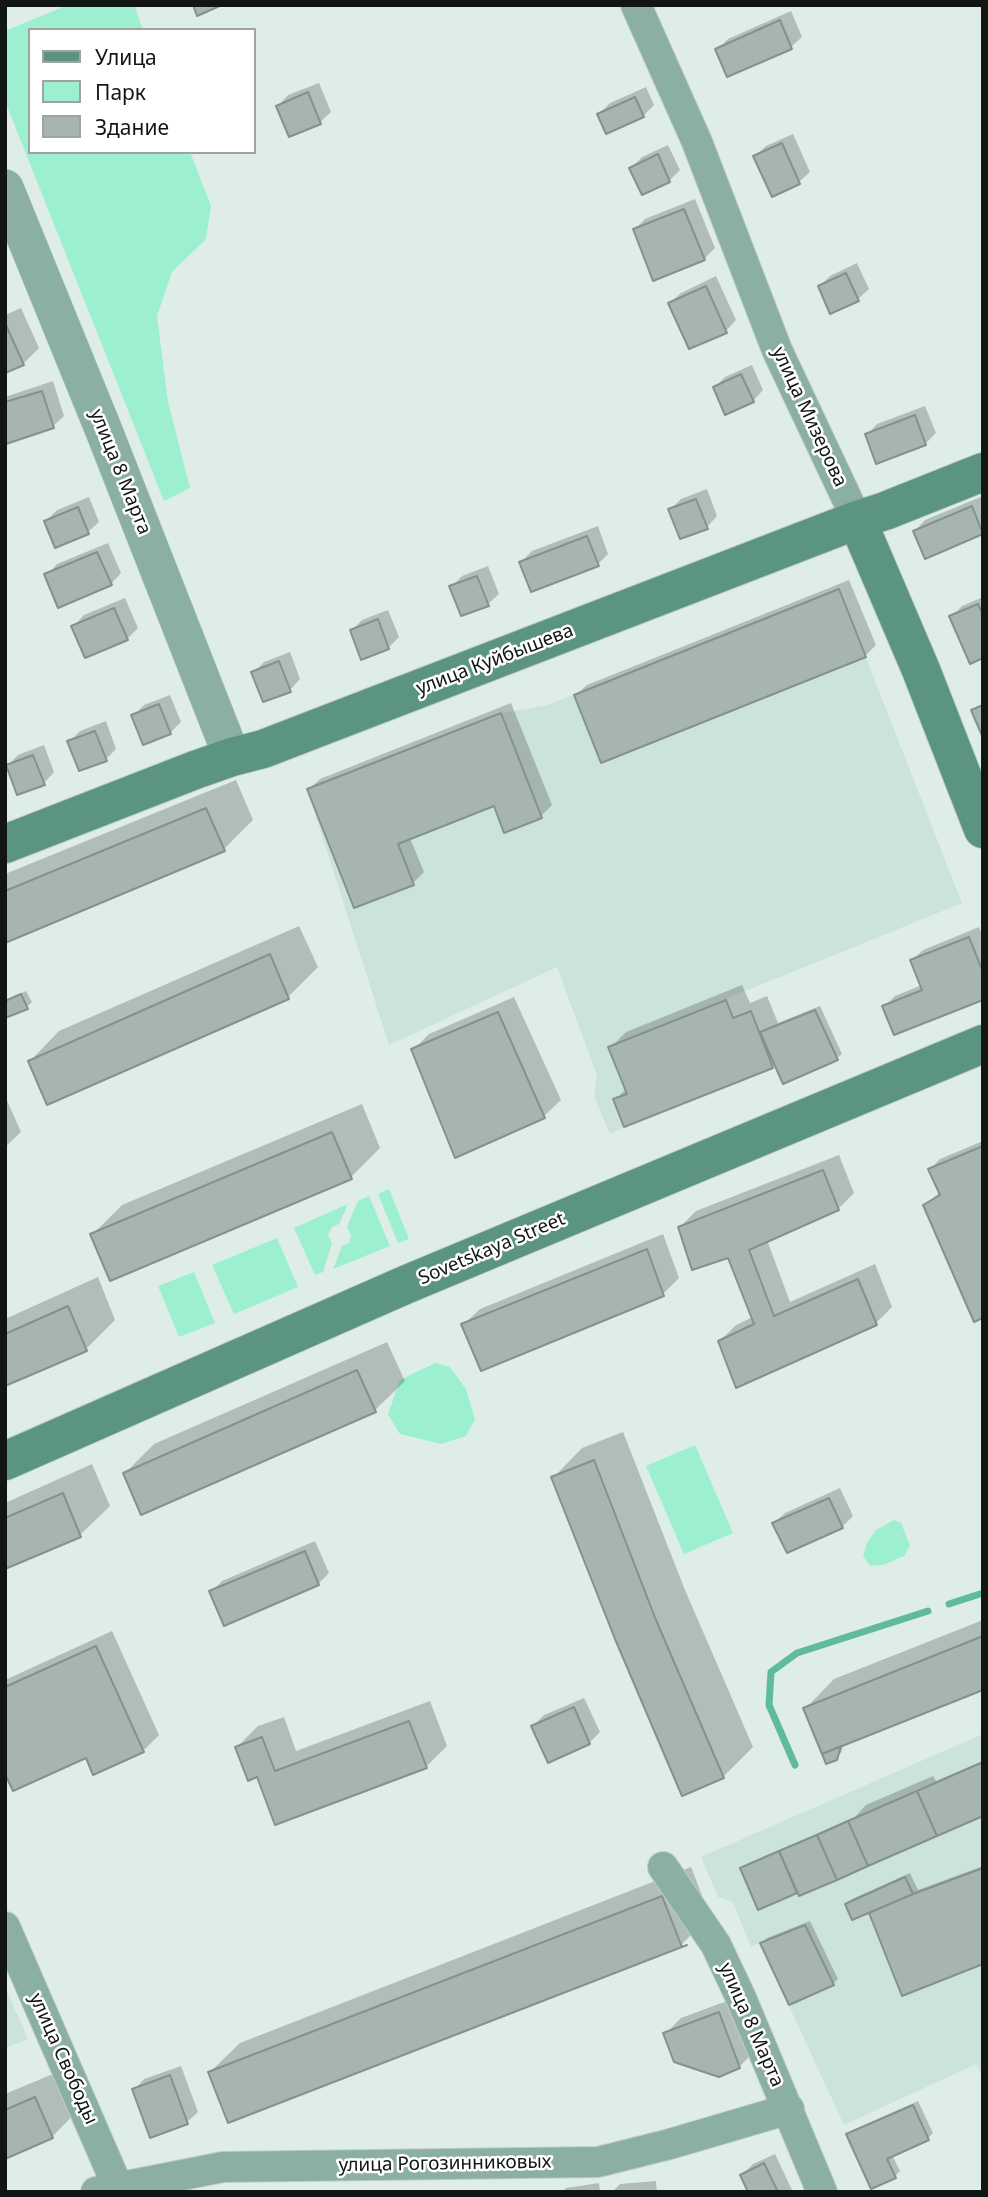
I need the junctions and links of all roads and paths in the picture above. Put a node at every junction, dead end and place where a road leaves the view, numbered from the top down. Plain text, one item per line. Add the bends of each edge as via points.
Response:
1 (636, 5) edge
2 (5, 188) edge
3 (983, 472) edge
4 (857, 520) junction
5 (232, 757) junction
6 (983, 829) edge
7 (5, 844) edge
8 (983, 1044) edge
9 (5, 1461) edge
10 (663, 1867) dead end
11 (5, 1927) edge
12 (789, 2109) junction
13 (112, 2190) edge
14 (822, 2192) edge

1 - 4 street, улица Мизерова via 697,142 777,350
2 - 5 street, улица 8 Марта
3 - 4 main road, улица Куйбышева
4 - 5 main road, улица Куйбышева
4 - 6 main road, улица Мизерова
5 - 7 main road, улица Куйбышева
8 - 9 main road, Sovetskaya Street via 393,1291
10 - 12 street, улица 8 Марта via 716,1945
11 - 13 street, улица Свободы
12 - 13 street, улица Рогозинниковых via 598,2162 223,2167
12 - 14 street, улица 8 Марта

